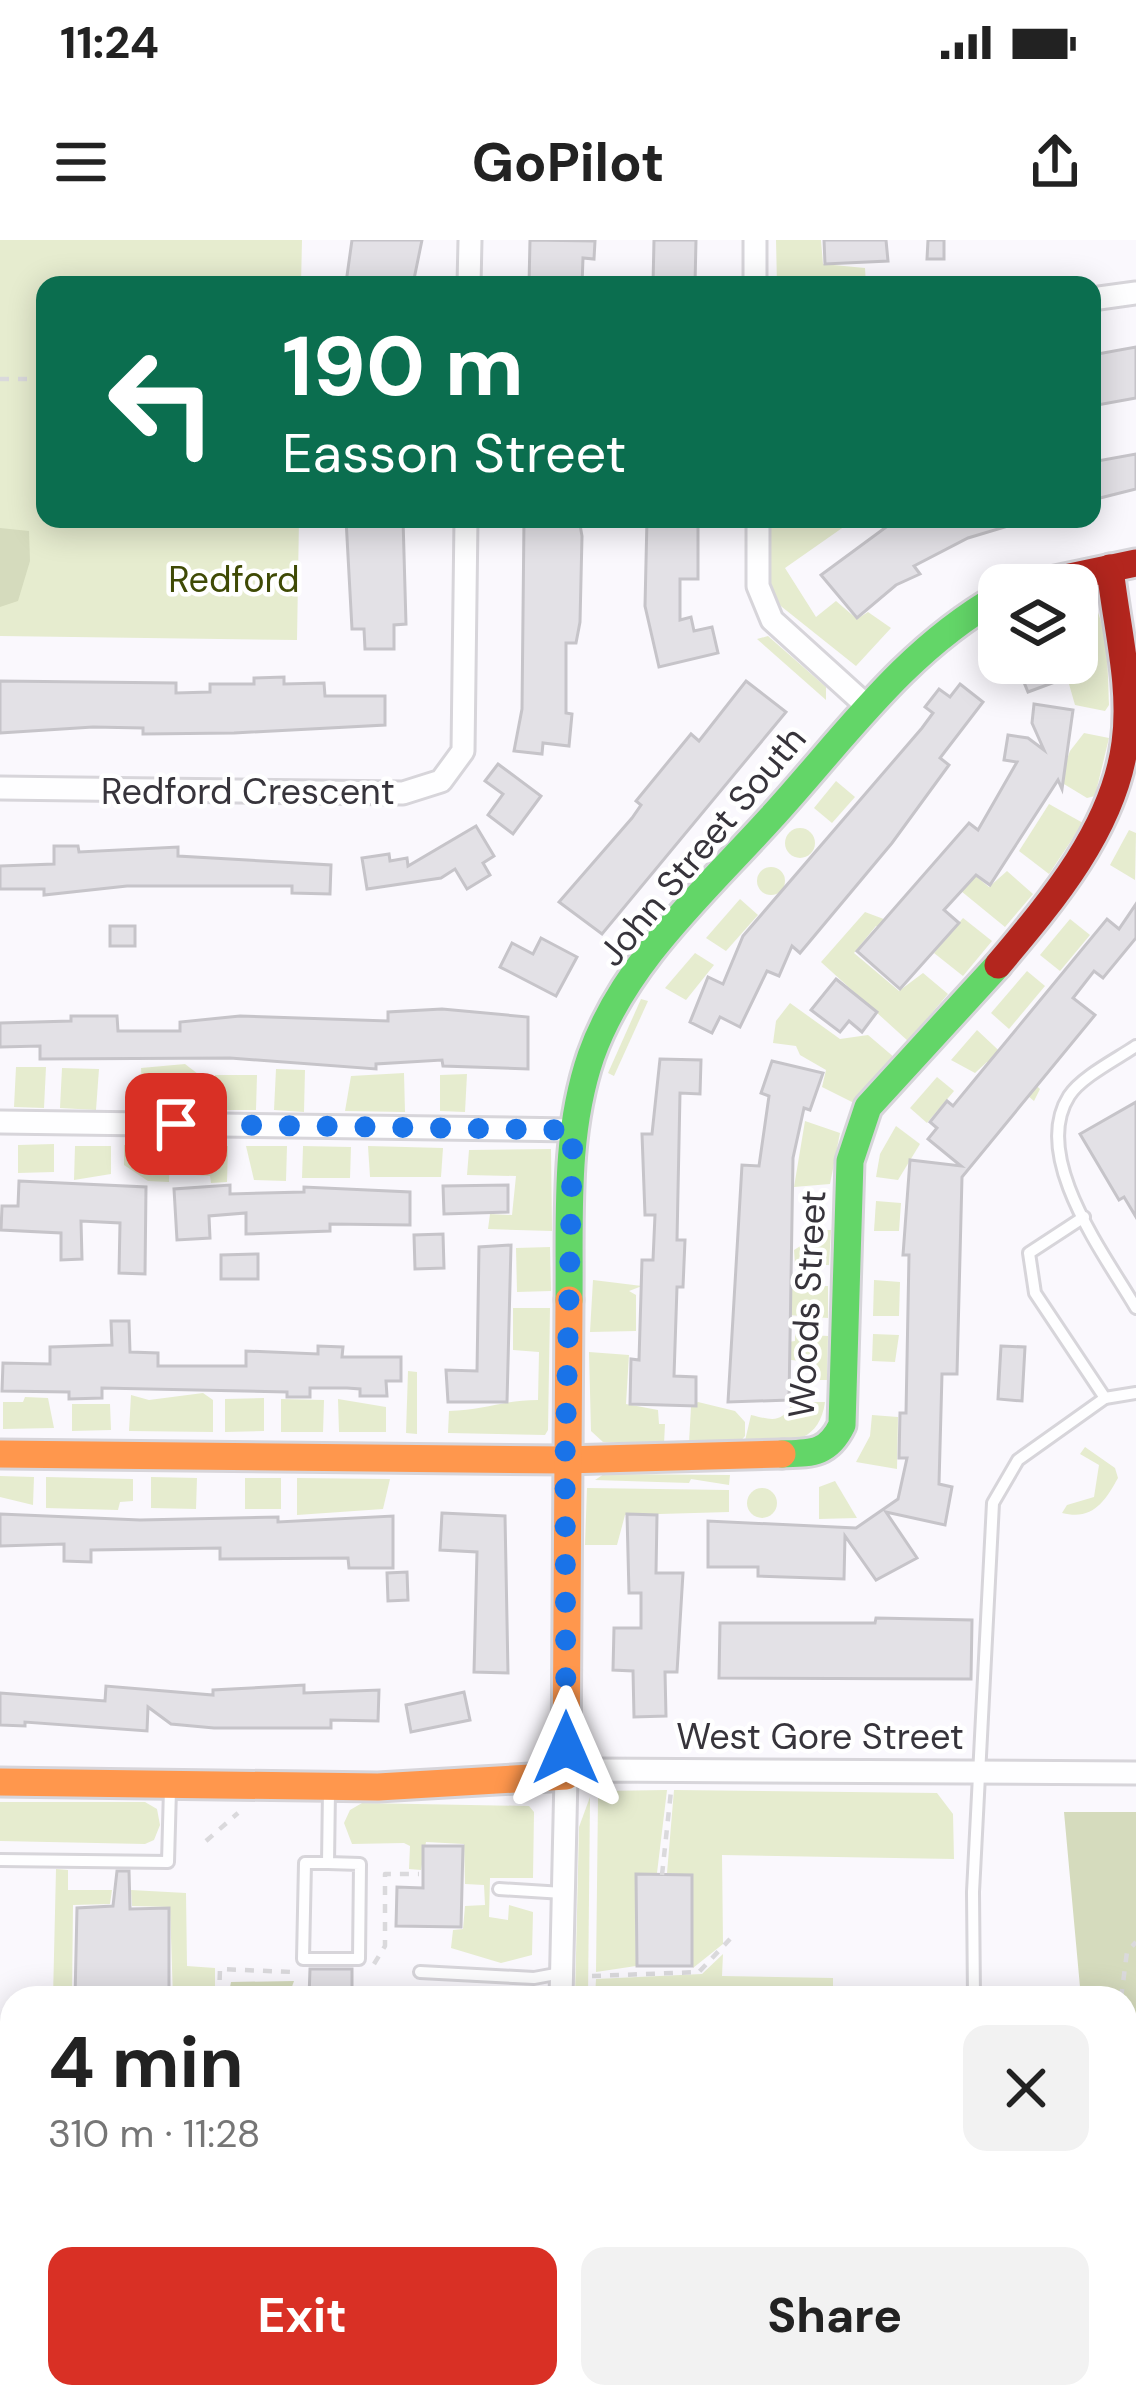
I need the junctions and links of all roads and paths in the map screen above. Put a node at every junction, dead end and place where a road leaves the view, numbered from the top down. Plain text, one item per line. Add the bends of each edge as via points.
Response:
1 (470, 240) edge
2 (755, 240) edge
3 (470, 276) edge
4 (755, 276) edge
5 (1136, 293) edge
6 (1101, 297) edge
7 (0, 379) edge
8 (36, 379) edge
9 (466, 528) edge
10 (758, 528) edge
11 (1123, 565) edge
12 (978, 609) edge
13 (868, 707) junction
14 (0, 788) edge
15 (1136, 1046) edge
16 (0, 1121) edge
17 (573, 1130) junction
18 (1084, 1217) junction
19 (1136, 1308) edge
20 (1136, 1393) edge
21 (1105, 1399) junction
22 (0, 1454) edge
23 (565, 1460) junction
24 (674, 1771) junction
25 (978, 1773) junction
26 (1136, 1773) edge
27 (566, 1776) junction
28 (0, 1782) edge
29 (170, 1786) junction
30 (329, 1786) junction
31 (243, 1806) dead end
32 (206, 1841) dead end
33 (0, 1861) edge
34 (328, 1863) junction
35 (662, 1875) dead end
36 (499, 1889) dead end
37 (563, 1893) junction
38 (730, 1939) dead end
39 (1136, 1942) edge
40 (421, 1972) dead end
41 (561, 1973) junction
42 (592, 1976) dead end
43 (561, 1986) edge
44 (974, 1986) edge
45 (1123, 1986) edge

1 - 3 street
2 - 4 street
5 - 6 street
7 - 8 path
9 - 14 street, Redford Crescent via 463,752 441,781 403,793
10 - 13 street via 758,586 772,620
11 - 23 street, Woods Street via 1126,740 1106,812 1064,884 868,1107 856,1132 842,1425 833,1444 818,1453
12 - 13 street, John Street South via 941,631
13 - 17 street, John Street South via 634,976 583,1077
15 - 18 lane via 1069,1095 1054,1148
16 - 17 street
17 - 23 street, John Street South
18 - 19 lane
18 - 21 lane via 1029,1253 1035,1292
20 - 21 lane
21 - 25 lane via 1018,1460 993,1503
22 - 23 street, Woods Street
23 - 27 street, John Street South
24 - 25 street, West Gore Street
24 - 27 street, West Gore Street
24 - 35 path
25 - 26 street, West Gore Street
25 - 44 lane
27 - 30 street, West Gore Street
27 - 37 street, John Street South
28 - 29 street, West Gore Street
29 - 30 street, West Gore Street
29 - 33 lane via 168,1862
30 - 34 lane
31 - 32 path
34 - 34 lane via 305,1863 303,1959 358,1959 360,1864
36 - 37 lane
37 - 41 street, John Street South
38 - 42 path via 699,1972
39 - 45 path
40 - 41 lane
41 - 43 street, John Street South

